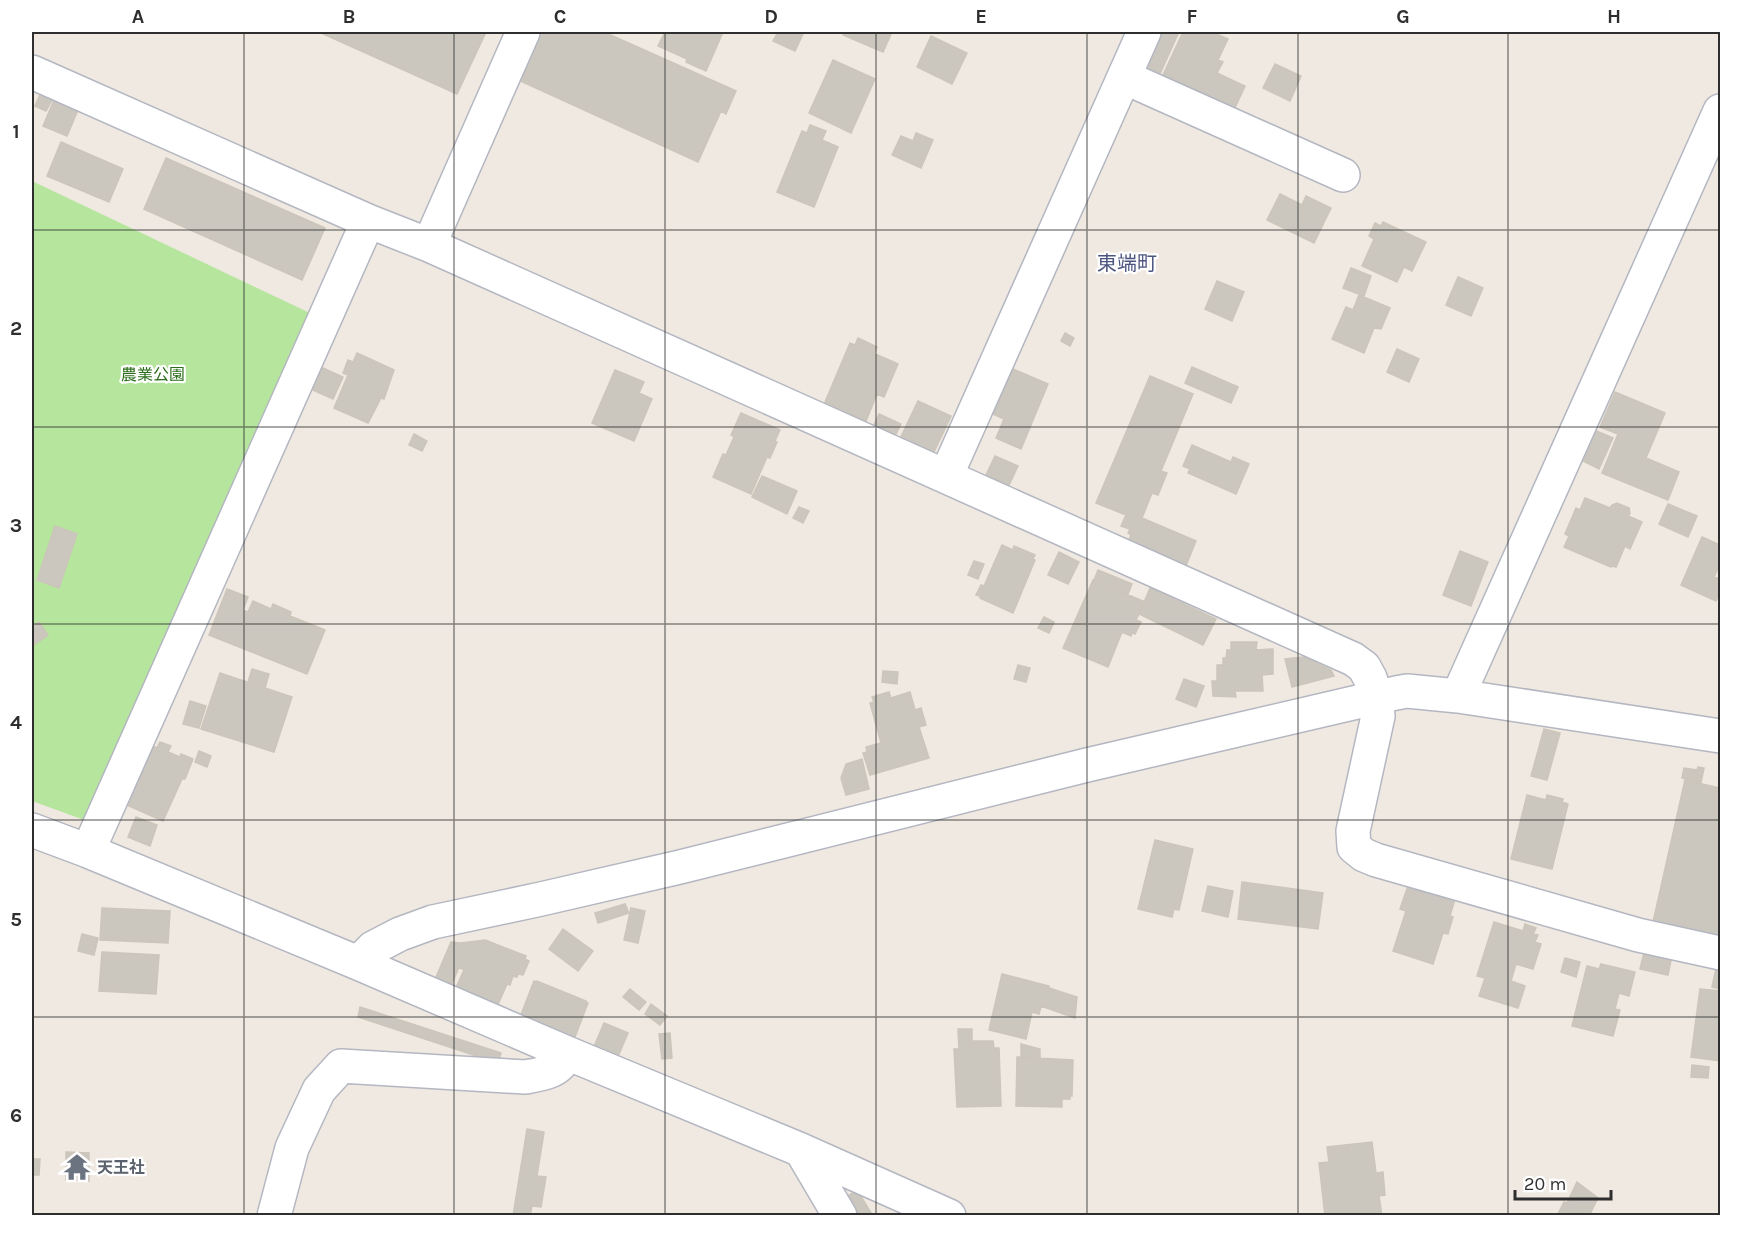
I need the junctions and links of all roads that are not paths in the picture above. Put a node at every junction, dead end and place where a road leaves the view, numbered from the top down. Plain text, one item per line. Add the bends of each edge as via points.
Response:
1 (523, 32) edge
2 (1144, 32) edge
3 (32, 72) edge
4 (1124, 76) junction
5 (1720, 111) edge
6 (1343, 175) dead end
7 (368, 221) junction
8 (429, 245) junction
9 (946, 476) junction
10 (1376, 696) junction
11 (1458, 696) junction
12 (1720, 736) edge
13 (32, 830) edge
14 (88, 851) junction
15 (1720, 953) edge
16 (358, 963) junction
17 (567, 1053) junction
18 (801, 1150) junction
19 (274, 1215) edge
20 (840, 1215) edge
21 (949, 1215) edge

1 - 8 street
2 - 4 street
3 - 7 street
4 - 6 street
4 - 9 street
5 - 11 street
7 - 8 street
7 - 14 street
8 - 9 street
9 - 10 street via 1353,659 1364,667
10 - 11 street via 1407,691
10 - 15 street via 1378,716 1353,831 1354,847 1364,855 1638,935
10 - 16 street via 680,867 433,922 373,948
11 - 12 street
13 - 14 street
14 - 16 street
16 - 17 street
17 - 18 street
17 - 19 street via 554,1069 525,1077 341,1065 319,1090 292,1148
18 - 20 street
18 - 21 street

